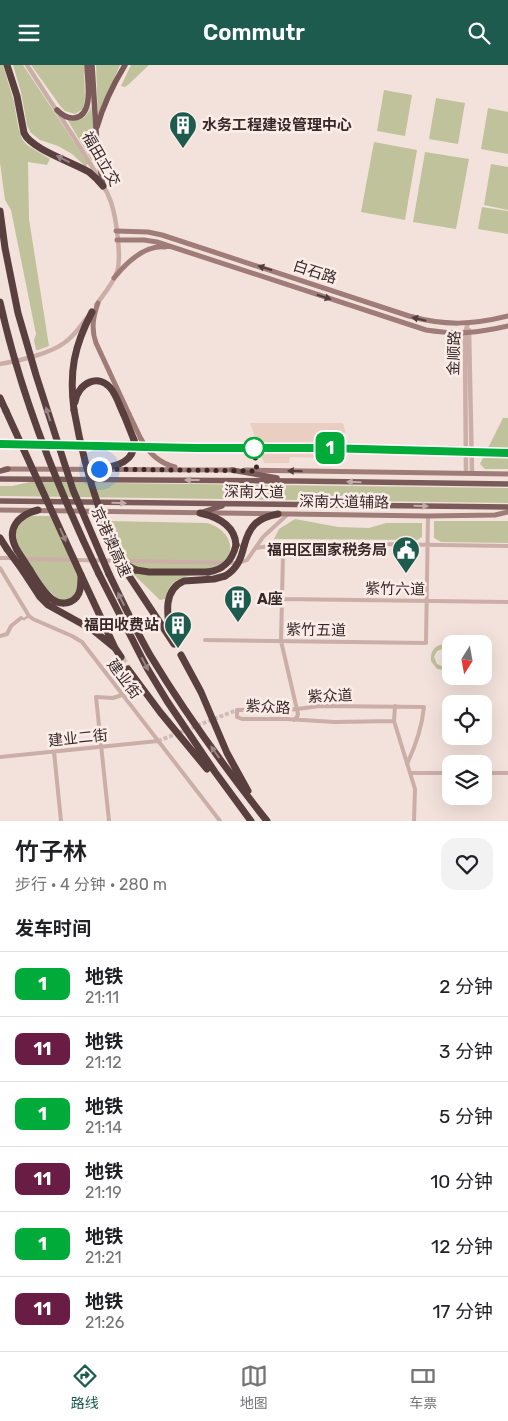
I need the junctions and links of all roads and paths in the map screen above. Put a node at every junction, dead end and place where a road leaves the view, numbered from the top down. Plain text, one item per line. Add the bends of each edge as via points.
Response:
1 (7, 65) edge
2 (27, 65) edge
3 (87, 65) edge
4 (92, 65) edge
5 (125, 65) edge
6 (56, 110) junction
7 (96, 134) junction
8 (104, 186) junction
9 (0, 211) edge
10 (116, 231) junction
11 (118, 240) junction
12 (178, 249) junction
13 (114, 278) junction
14 (0, 302) edge
15 (98, 303) junction
16 (92, 312) junction
17 (508, 316) edge
18 (468, 323) junction
19 (508, 326) edge
20 (467, 333) junction
21 (0, 364) edge
22 (0, 398) edge
23 (74, 410) junction
24 (126, 415) junction
25 (138, 439) junction
26 (8, 469) joint
27 (99, 469) junction
28 (0, 470) edge
29 (188, 470) junction
30 (232, 470) junction
31 (469, 473) junction
32 (508, 474) edge
33 (2, 480) edge
34 (296, 481) junction
35 (508, 484) edge
36 (0, 501) edge
37 (230, 504) junction
38 (508, 507) edge
39 (0, 509) edge
40 (38, 511) junction
41 (508, 512) edge
42 (200, 513) junction
43 (278, 514) junction
44 (288, 514) junction
45 (428, 516) junction
46 (0, 538) edge
47 (284, 545) junction
48 (427, 545) junction
49 (508, 545) edge
50 (256, 548) junction
51 (119, 557) junction
52 (0, 558) edge
53 (0, 568) edge
54 (26, 571) junction
55 (81, 575) junction
56 (282, 599) junction
57 (427, 601) junction
58 (508, 602) edge
59 (29, 616) junction
60 (21, 619) joint
61 (0, 636) edge
62 (205, 641) dead end
63 (281, 641) junction
64 (115, 648) junction
65 (181, 655) dead end
66 (121, 657) tunnel mouth
67 (128, 669) tunnel mouth
68 (122, 695) junction
69 (394, 707) junction
70 (297, 709) junction
71 (237, 710) joint
72 (294, 720) junction
73 (394, 721) junction
74 (158, 741) junction
75 (101, 747) junction
76 (54, 752) junction
77 (0, 757) edge
78 (407, 764) junction
79 (410, 773) junction
80 (442, 773) edge
81 (492, 773) edge
82 (508, 773) edge
83 (241, 809) junction
84 (266, 820) edge
85 (61, 821) edge
86 (109, 821) edge
87 (220, 821) edge
88 (250, 821) edge
89 (414, 821) edge

8 -> 1 highway via 88,172 26,138
2 - 6 street, 福田立交
3 - 6 main road via 87,110 77,118
4 - 7 main road
5 - 7 main road
6 - 8 street, 福田立交
7 - 8 main road
8 - 10 street, 福田立交 via 111,201
84 -> 9 highway, 京港澳高速, bridge via 219,759 149,654 109,573 73,490 36,375 18,313
10 - 11 street, 福田立交
18 -> 10 main road, 白石路 via 439,323 409,316 162,235
11 - 12 main road, 白石路 via 144,240
11 - 13 street, 福田立交 via 119,263
12 - 13 main road via 148,249
12 -> 20 main road, 白石路 via 416,327
13 - 15 street, 福田立交
14 -> 83 highway, 京港澳高速, bridge via 24,391 49,460 99,574 166,701
15 - 16 street, 福田立交
15 - 24 main road via 92,332
16 - 21 street, 福田立交 via 76,332 57,347
16 - 23 highway via 74,360
17 - 18 main road, 白石路
18 - 20 street, 金顺路
19 - 20 main road, 白石路
20 - 31 street, 金顺路
22 -> 55 highway, bridge
23 - 24 highway via 79,390 88,382 97,381 112,390
23 - 51 highway, bridge via 95,494
24 - 25 highway, bridge
25 - 27 highway via 127,459 118,465
25 - 29 main road via 158,460
26 - 27 main road, 深南大道辅路
26 - 28 main road
27 - 29 main road, 深南大道辅路
29 - 30 main road, 深南大道辅路
31 -> 30 main road, 深南大道辅路
30 - 34 main road
31 - 32 main road, 深南大道辅路
34 -> 33 main road, 深南大道
35 -> 34 main road, 深南大道
36 -> 37 main road, 深南大道
37 -> 38 main road, 深南大道
37 - 42 main road
39 - 40 main road, 深南大道辅路
40 - 42 main road, 深南大道辅路
40 - 54 highway, bridge via 24,515 16,523 13,537
41 - 45 main road, 深南大道辅路
42 - 43 main road, 深南大道辅路
42 - 51 highway, bridge via 226,524 234,536 236,545 232,557 220,569 149,572 126,566
43 - 44 main road, 深南大道辅路
43 - 51 highway, bridge via 256,523 248,533 242,557 230,573 214,579 184,581 173,589 168,609 172,641
44 - 45 main road, 深南大道辅路
44 - 50 street
45 - 48 street
46 - 54 highway, bridge
47 - 48 street
47 - 50 street
47 - 56 street
48 - 49 street
48 - 57 street
50 - 52 street via 239,563
53 - 59 street
54 - 55 highway via 50,597 62,603 72,601 78,595
54 - 64 highway via 48,605 93,630
55 - 64 highway
56 - 57 street, 紫竹六道
56 - 63 street
57 - 58 street, 紫竹六道
57 - 63 street, 紫竹五道 via 426,643
59 - 60 street
59 - 68 street, 建业街 via 79,639
60 - 61 street via 11,626 7,634
62 - 63 street, 紫竹五道
63 - 70 street
64 - 66 highway
65 - 84 highway via 227,753
67 - 83 highway
68 - 74 street, 建业街
68 - 75 street via 96,697
69 - 70 street, 紫众道 via 320,706
69 - 73 street
69 - 78 street, 紫众道 via 424,707 416,745
70 - 71 street, 紫众道
70 - 72 street
71 - 72 street, 紫众路 via 237,717 242,719
72 - 73 street, 紫众路
73 - 78 street
74 - 75 street, 建业二街
74 - 87 street, 建业街
75 - 76 street, 建业二街
75 - 86 street
76 - 77 street, 建业二街
76 - 85 street
78 - 79 street
79 - 80 street
79 - 89 street via 415,789
81 - 82 street
83 - 88 highway, 京港澳高速

